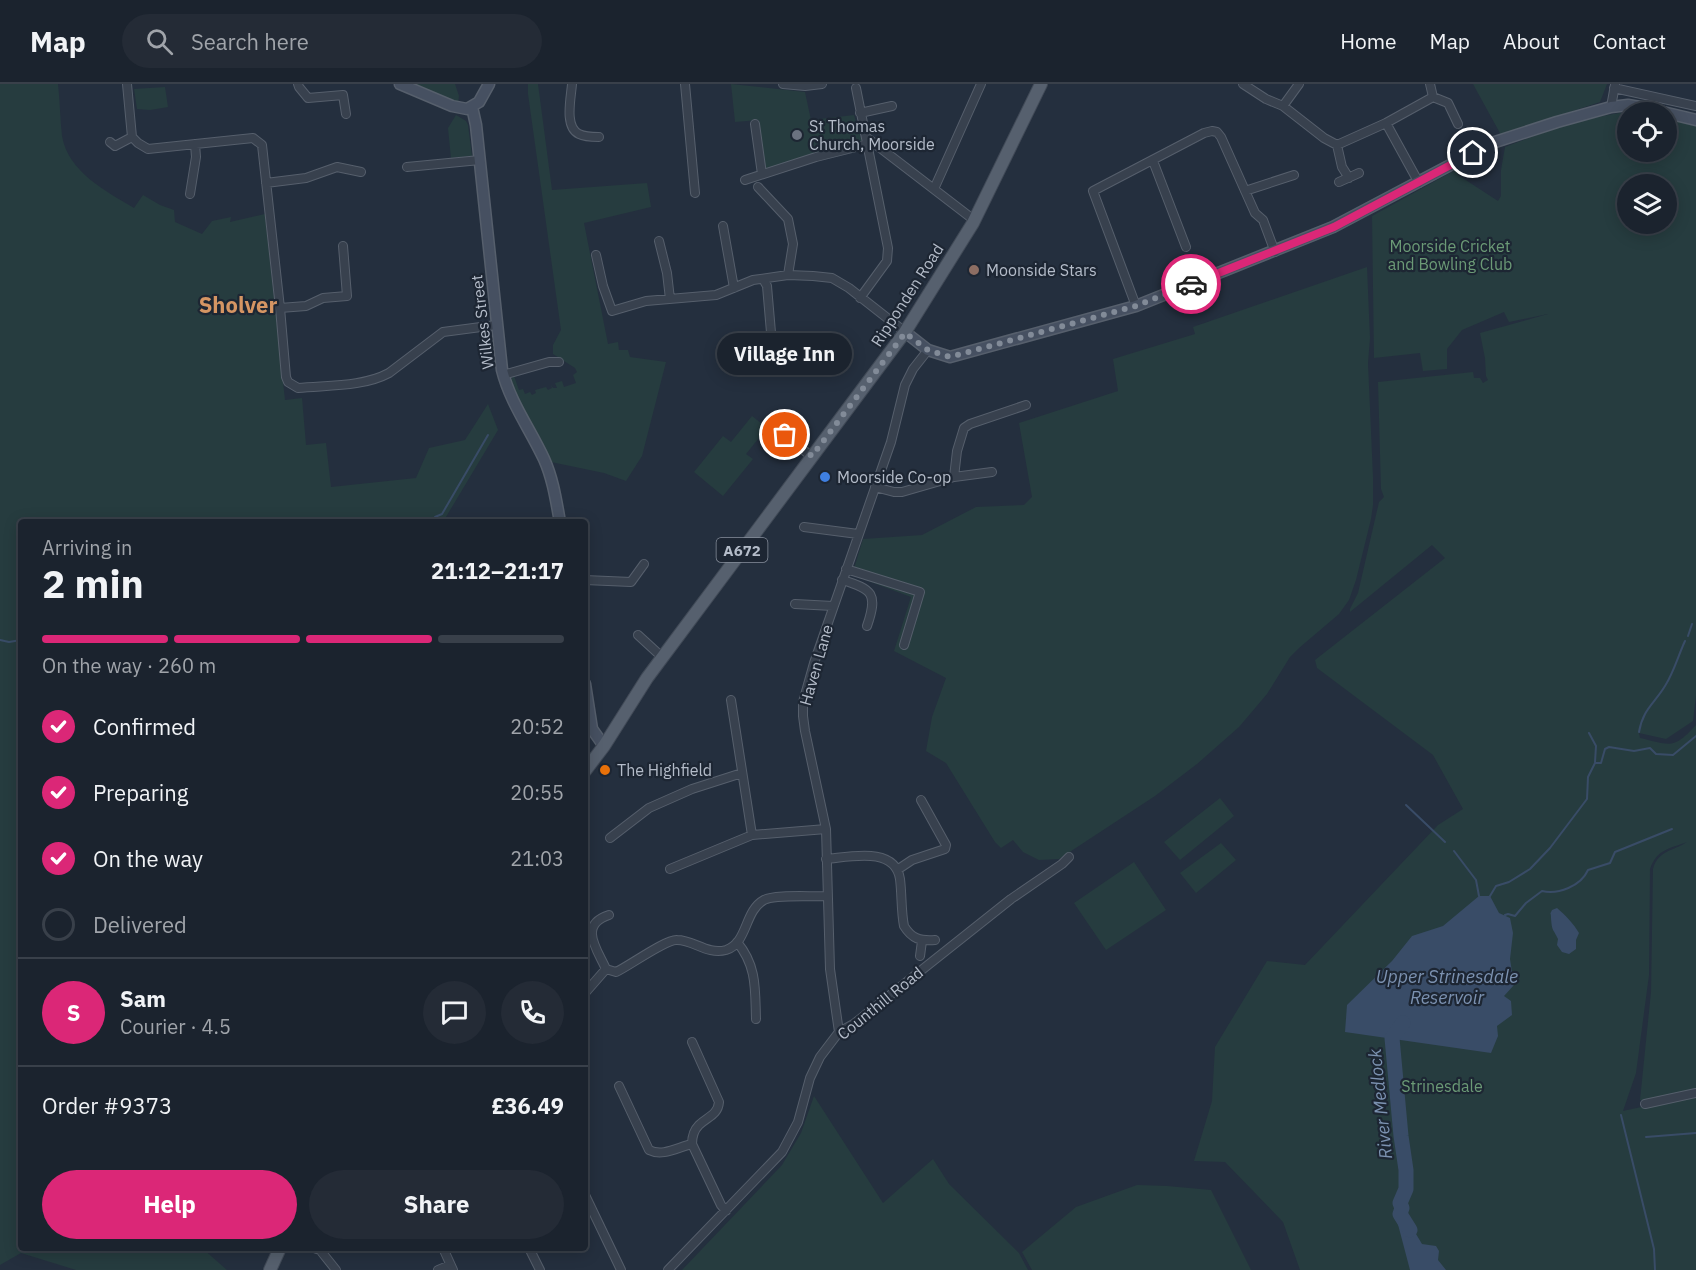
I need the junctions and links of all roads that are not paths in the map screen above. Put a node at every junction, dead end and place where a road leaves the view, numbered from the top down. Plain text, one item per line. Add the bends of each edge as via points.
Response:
1 (126, 84) edge
2 (298, 84) edge
3 (400, 84) edge
4 (489, 84) edge
5 (572, 84) edge
6 (685, 84) edge
7 (783, 84) edge
8 (822, 84) edge
9 (981, 84) edge
10 (1041, 84) edge
11 (1243, 84) edge
12 (1299, 84) edge
13 (1431, 84) edge
14 (1615, 86) edge
15 (856, 88) dead end
16 (1433, 97) junction
17 (892, 106) dead end
18 (1283, 106) junction
19 (1696, 106) edge
20 (472, 107) junction
21 (1611, 107) junction
22 (860, 113) junction
23 (345, 114) dead end
24 (1696, 120) edge
25 (1386, 123) junction
26 (755, 124) dead end
27 (1458, 124) dead end
28 (132, 136) junction
29 (599, 138) dead end
30 (867, 140) junction
31 (110, 142) dead end
32 (195, 144) junction
33 (1337, 145) junction
34 (480, 160) junction
35 (1153, 161) junction
36 (407, 166) dead end
37 (361, 172) dead end
38 (1359, 173) dead end
39 (762, 174) junction
40 (1294, 175) dead end
41 (1349, 178) junction
42 (745, 180) dead end
43 (1339, 182) dead end
44 (266, 183) junction
45 (1419, 183) junction
46 (758, 187) dead end
47 (934, 189) junction
48 (1245, 191) junction
49 (694, 193) dead end
50 (190, 194) dead end
51 (975, 220) junction
52 (723, 226) dead end
53 (659, 241) dead end
54 (343, 246) dead end
55 (1186, 247) dead end
56 (1275, 252) junction
57 (596, 255) dead end
58 (788, 275) junction
59 (763, 279) junction
60 (734, 288) junction
61 (860, 298) junction
62 (670, 299) junction
63 (1136, 306) junction
64 (280, 308) junction
65 (496, 325) junction
66 (905, 333) junction
67 (928, 350) junction
68 (558, 362) dead end
69 (789, 368) dead end
70 (503, 375) junction
71 (1026, 405) dead end
72 (785, 435) dead end
73 (812, 456) junction
74 (992, 472) dead end
75 (954, 477) junction
76 (875, 487) junction
77 (559, 519) edge
78 (804, 527) dead end
79 (858, 534) junction
80 (644, 564) dead end
81 (846, 569) junction
82 (588, 580) edge
83 (842, 580) junction
84 (795, 604) dead end
85 (833, 606) junction
86 (867, 626) dead end
87 (638, 635) dead end
88 (904, 645) dead end
89 (662, 657) junction
90 (731, 700) dead end
91 (588, 703) edge
92 (604, 746) junction
93 (588, 767) edge
94 (742, 773) junction
95 (921, 800) dead end
96 (826, 829) junction
97 (752, 835) junction
98 (610, 838) dead end
99 (1069, 857) dead end
100 (826, 859) junction
101 (670, 869) dead end
102 (897, 870) junction
103 (827, 896) junction
104 (609, 915) dead end
105 (934, 940) dead end
106 (922, 941) junction
107 (737, 942) junction
108 (920, 956) dead end
109 (606, 969) junction
110 (588, 990) edge
111 (756, 1019) dead end
112 (839, 1032) junction
113 (692, 1042) dead end
114 (619, 1086) dead end
115 (1696, 1093) edge
116 (1645, 1104) dead end
117 (692, 1144) junction
118 (588, 1201) edge
119 (726, 1211) junction
120 (279, 1251) edge
121 (321, 1251) edge
122 (444, 1251) edge
123 (530, 1251) edge
124 (452, 1267) edge
125 (270, 1270) edge
126 (336, 1270) edge
127 (438, 1270) edge
128 (540, 1270) edge
129 (621, 1270) edge
130 (668, 1270) edge

1 - 28 street
2 - 23 street via 308,98 343,95
3 - 20 street via 452,106
4 - 20 street
5 - 29 street via 572,128 580,135
6 - 49 street
7 - 8 street
9 - 47 street
10 - 51 main road, Ripponden Road / A672
11 - 18 street
12 - 18 street
13 - 16 street
14 - 19 street
14 - 21 street
15 - 22 street
16 - 25 street
16 - 27 street via 1448,103
17 - 22 street
18 - 33 street
20 - 34 street, Wilkes Street
21 - 24 street via 1628,105
21 - 45 street via 1492,143
22 - 30 street
25 - 33 street
25 - 45 street
26 - 39 street
28 - 31 street via 116,146
28 - 32 street via 148,149
30 - 39 street
30 - 47 street
30 - 61 street via 888,255
32 - 44 street via 253,138 262,145
32 - 50 street
33 - 41 street
34 - 36 street
34 - 65 street, Wilkes Street
35 - 48 street via 1204,133 1217,132
35 - 55 street
35 - 63 street via 1093,191
37 - 44 street via 337,167 306,178
38 - 41 street
39 - 42 street
40 - 48 street
41 - 43 street
44 - 64 street
45 - 56 street
46 - 58 street via 789,219 793,244
47 - 51 street
48 - 56 street via 1255,213 1263,220
51 - 66 main road, Ripponden Road / A672
52 - 60 street
53 - 62 street
54 - 64 street via 347,296
56 - 63 street
57 - 62 street via 612,311
58 - 59 street
58 - 61 street via 832,278
59 - 60 street
59 - 69 street via 772,344 776,356
60 - 62 street via 716,295
61 - 66 street
63 - 67 street via 950,357
64 - 65 street via 286,377 298,388 380,378 443,332
65 - 70 street, Wilkes Street
66 - 67 street
66 - 73 main road, Ripponden Road / A672
67 - 76 street, Haven Lane via 904,384 891,442
68 - 70 street
70 - 77 street, Wilkes Street via 544,459
71 - 75 street via 964,428
72 - 73 street
73 - 89 main road, Ripponden Road / A672
74 - 75 street
75 - 76 street via 902,492
76 - 79 street, Haven Lane
78 - 79 street
79 - 81 street, Haven Lane
80 - 82 street via 631,582
81 - 83 street, Haven Lane
81 - 88 street via 920,592
83 - 85 street, Haven Lane
83 - 86 street via 870,592 873,608
84 - 85 street
85 - 96 street, Haven Lane via 803,710
87 - 89 street
89 - 92 main road, Ripponden Road / A672
90 - 94 street
91 - 92 street via 592,729
92 - 93 main road, Ripponden Road / A672
94 - 97 street
94 - 98 street via 649,808
95 - 102 street via 945,849 912,860
96 - 97 street
96 - 100 street, Haven Lane
97 - 101 street
99 - 112 street, Counthill Road
100 - 102 street via 877,856
100 - 103 street, Haven Lane
102 - 106 street via 904,927
103 - 107 street via 765,899 749,916
103 - 112 street, Haven Lane via 830,969
104 - 109 street via 594,924 591,936
105 - 106 street
106 - 108 street
107 - 109 street via 716,951 672,940 616,972
107 - 111 street via 754,974
109 - 110 street
112 - 119 street, Counthill Road via 810,1078 798,1122 782,1152
113 - 117 street via 719,1107 697,1126
114 - 117 street via 650,1150 661,1154
115 - 116 street
117 - 119 street
118 - 129 street
119 - 130 street, Counthill Road
120 - 125 main road
121 - 126 street
122 - 124 street
123 - 128 street
124 - 127 street

